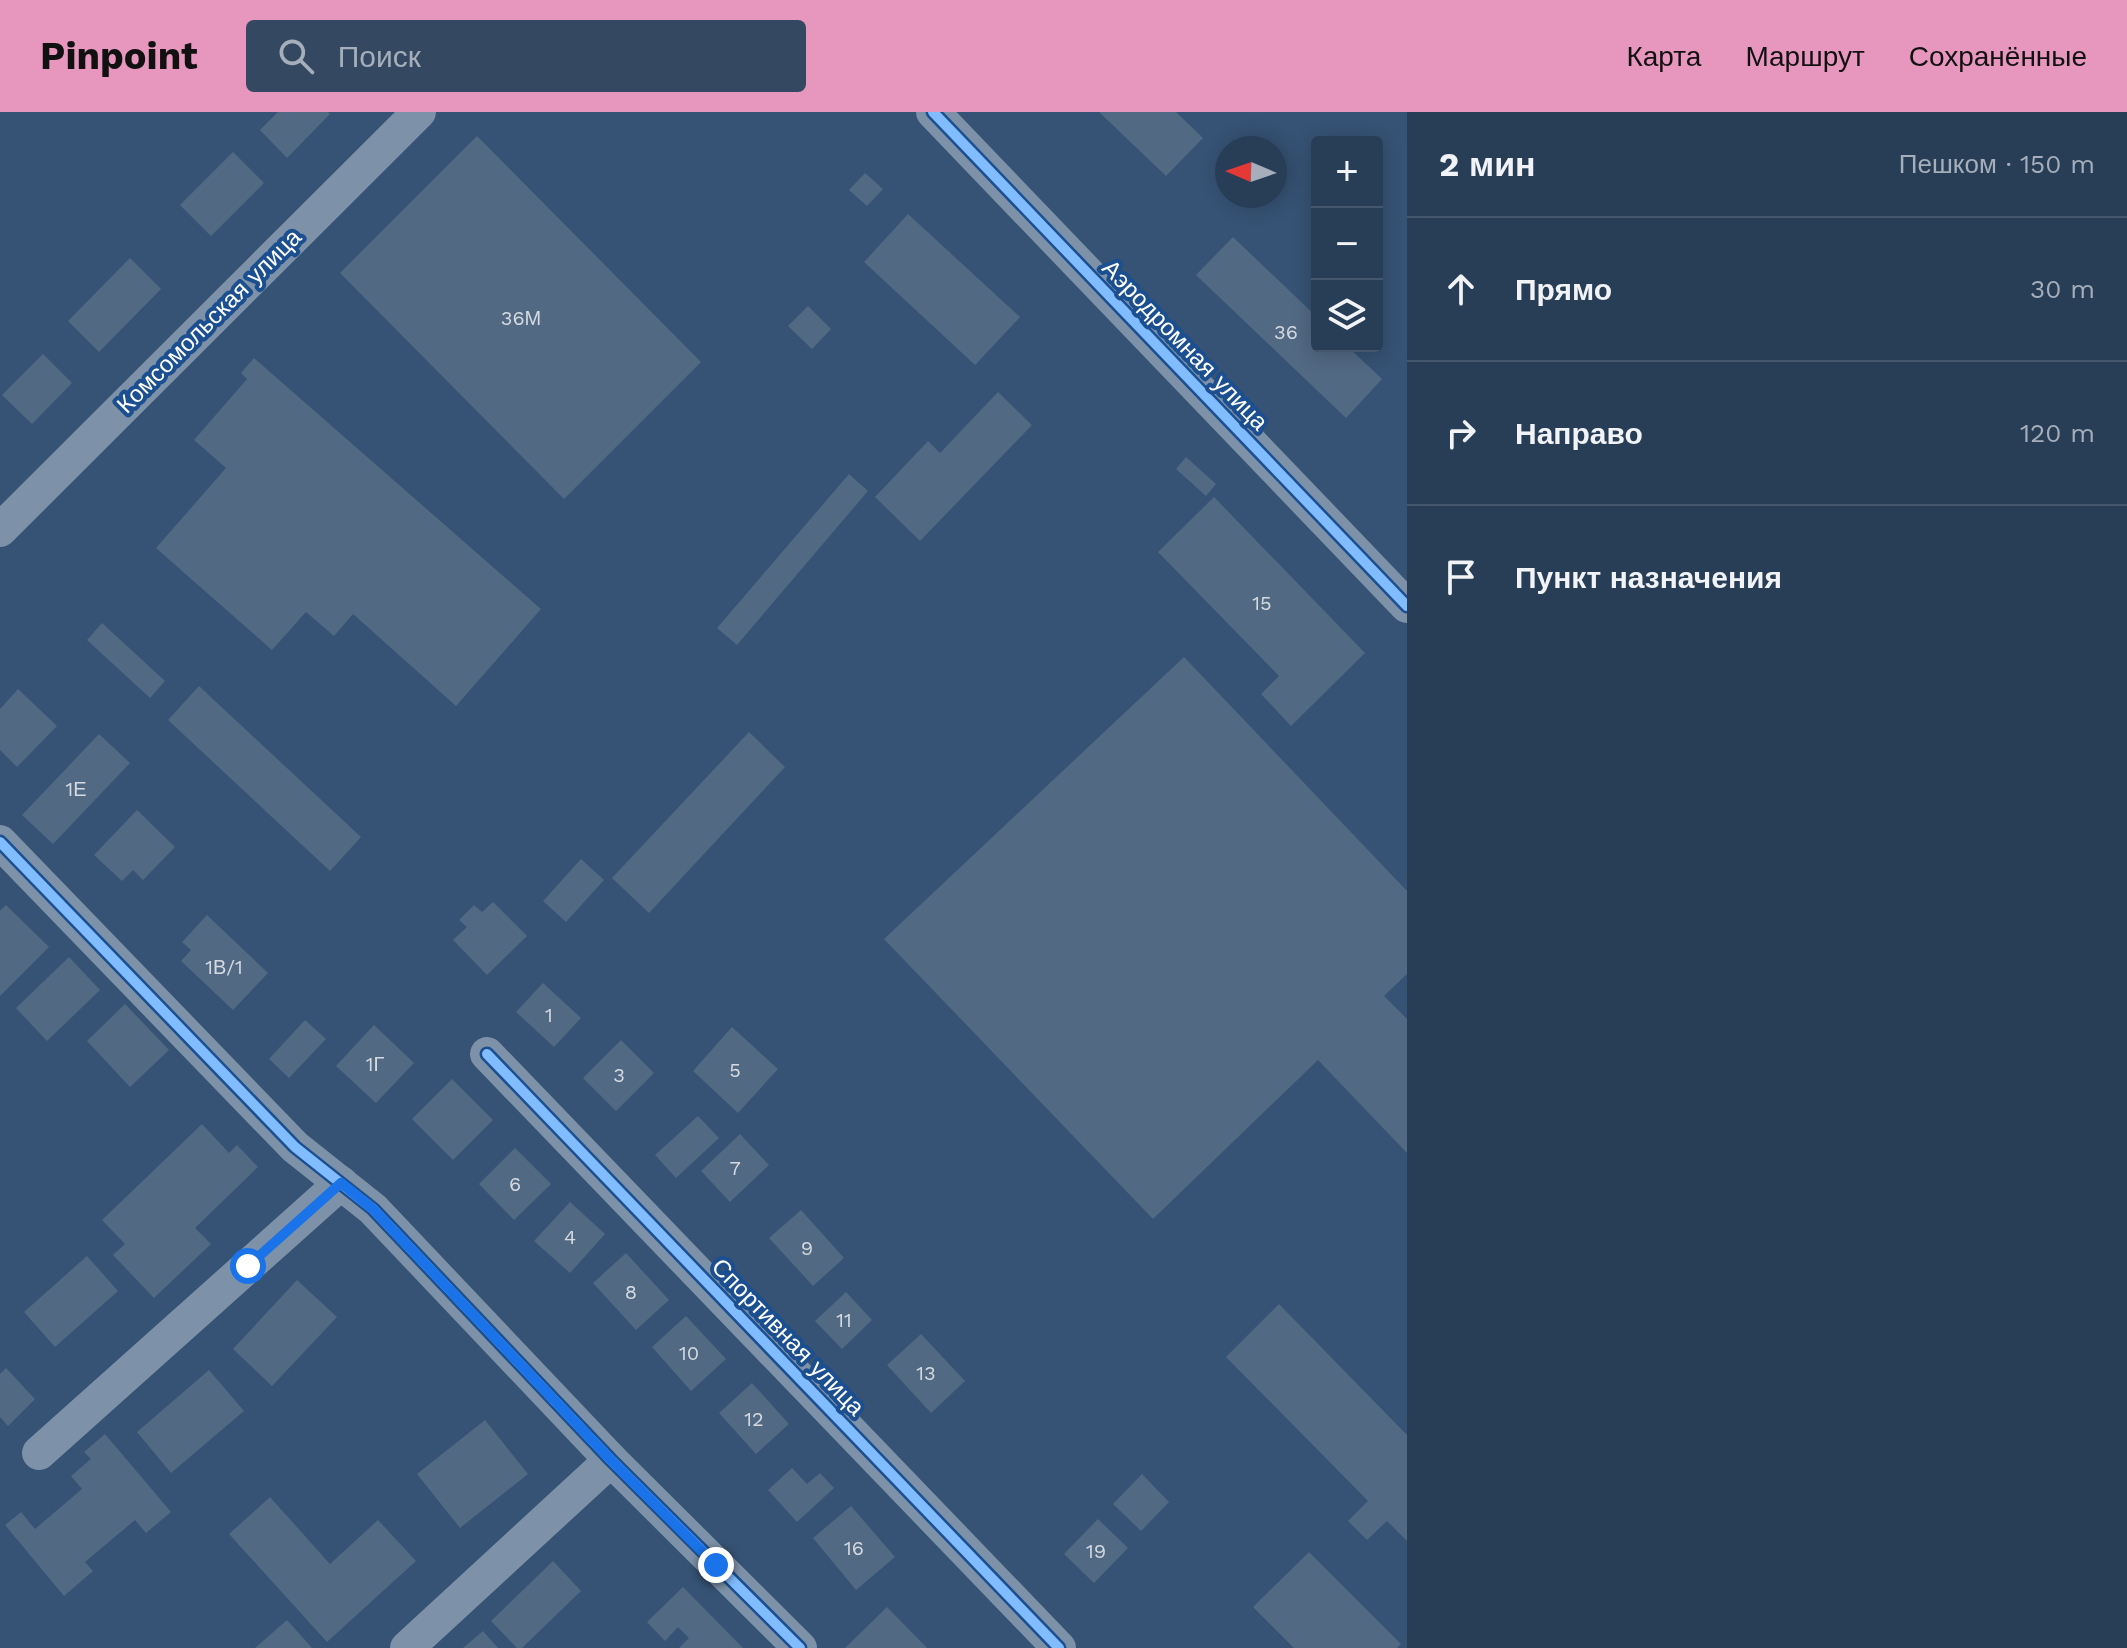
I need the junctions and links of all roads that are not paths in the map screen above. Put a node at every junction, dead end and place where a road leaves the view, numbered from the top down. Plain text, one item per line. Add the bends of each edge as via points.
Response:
1 (419, 112) edge
2 (933, 112) edge
3 (959, 126) edge
4 (0, 530) edge
5 (1407, 606) edge
6 (0, 842) edge
7 (487, 1054) dead end
8 (341, 1183) junction
9 (39, 1453) dead end
10 (611, 1460) junction
11 (407, 1648) edge
12 (800, 1648) edge
13 (1059, 1648) edge

1 - 4 street, Комсомольская улица
2 - 3 street, Аэродромная улица
3 - 5 street, Аэродромная улица
6 - 8 street via 295,1147
7 - 13 street, Спортивная улица
8 - 9 street
8 - 10 street via 373,1209
10 - 11 street
10 - 12 street

